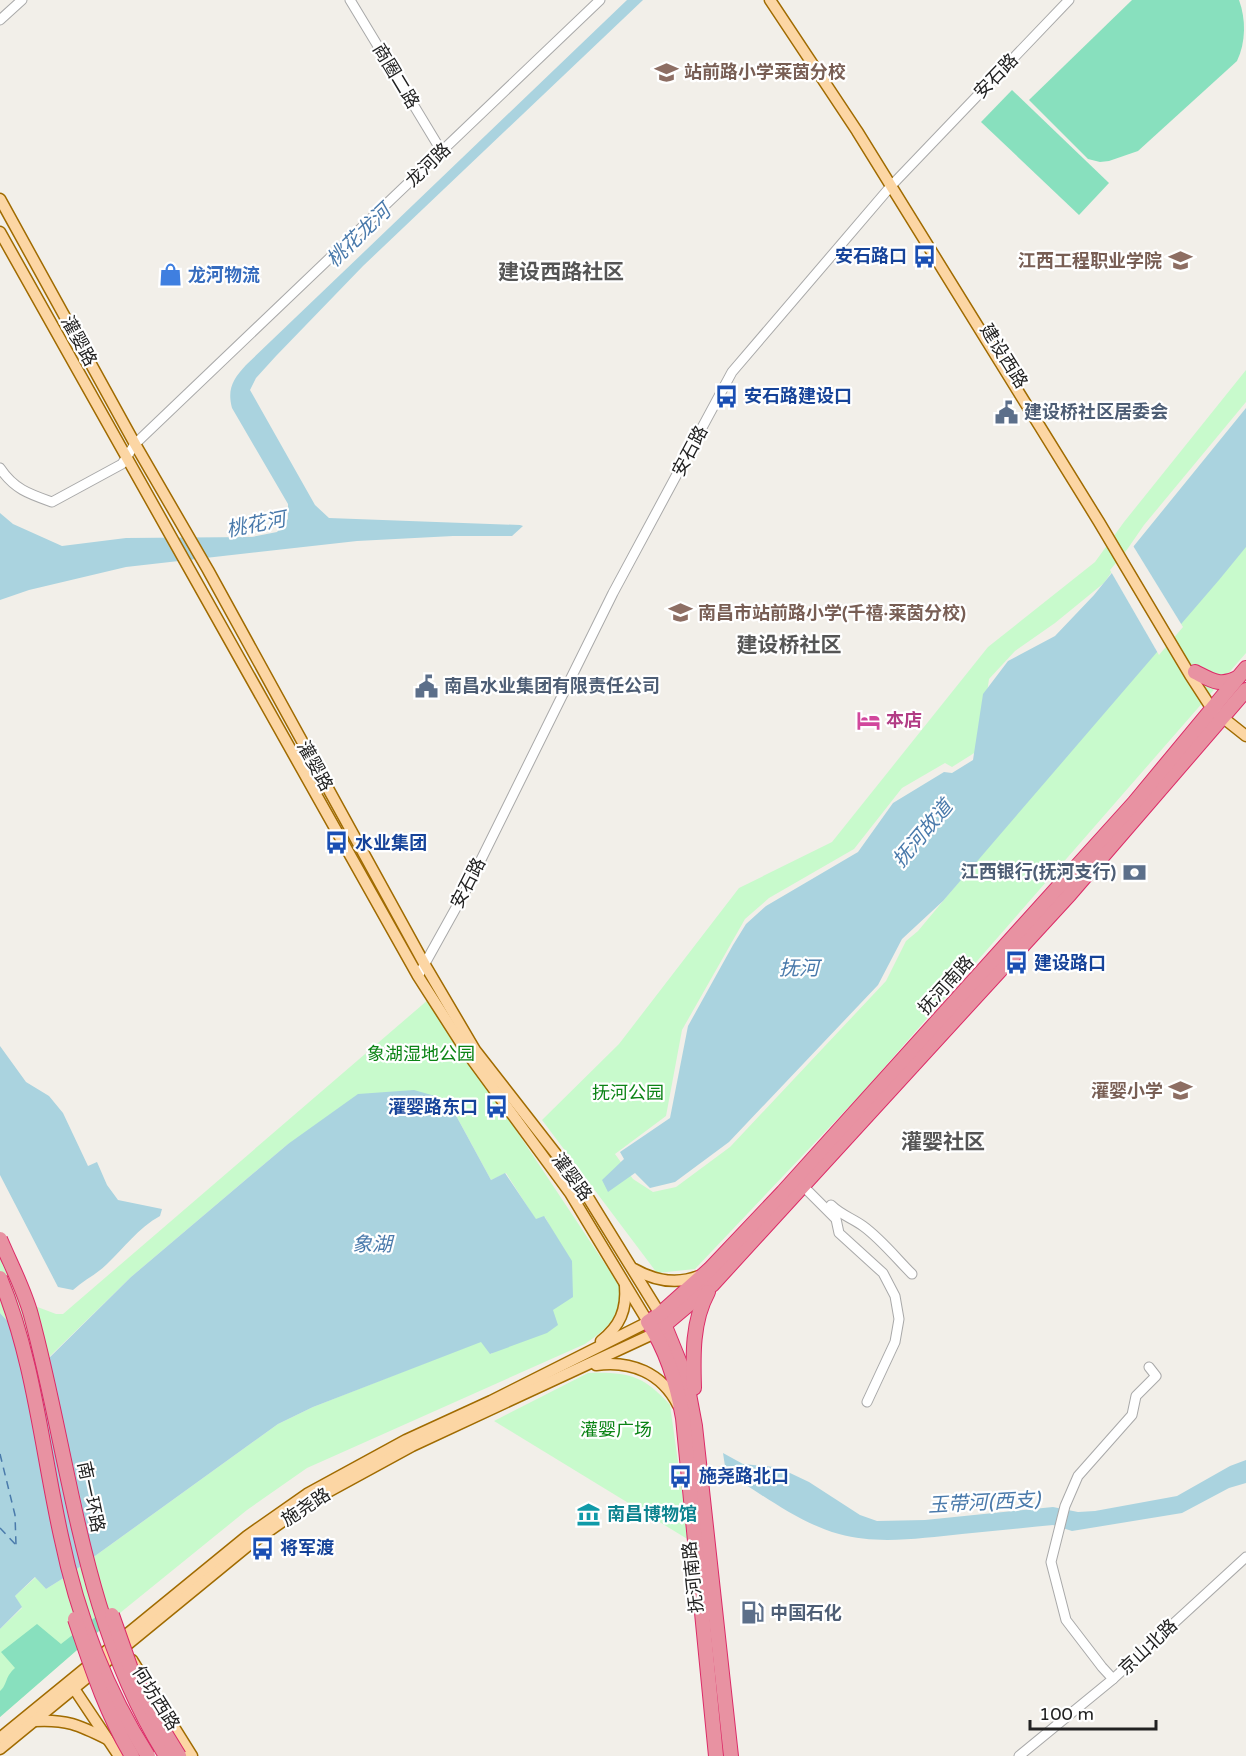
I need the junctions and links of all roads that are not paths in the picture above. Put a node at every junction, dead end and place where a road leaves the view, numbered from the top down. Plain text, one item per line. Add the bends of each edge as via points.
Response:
1 (22, 0) edge
2 (350, 0) edge
3 (600, 0) edge
4 (770, 0) edge
5 (777, 0) edge
6 (1069, 0) edge
7 (0, 20) edge
8 (442, 152) junction
9 (893, 184) junction
10 (0, 199) edge
11 (0, 232) edge
12 (135, 444) junction
13 (126, 455) junction
14 (0, 468) edge
15 (1192, 673) junction
16 (1242, 673) edge
17 (1246, 690) edge
18 (1220, 711) junction
19 (1246, 736) edge
20 (424, 965) junction
21 (418, 976) junction
22 (804, 1183) junction
23 (0, 1239) edge
24 (634, 1269) junction
25 (912, 1274) dead end
26 (0, 1278) edge
27 (708, 1280) junction
28 (624, 1282) junction
29 (657, 1324) junction
30 (582, 1362) junction
31 (1149, 1367) dead end
32 (867, 1402) dead end
33 (689, 1422) junction
34 (61, 1537) junction
35 (81, 1538) junction
36 (1246, 1557) edge
37 (122, 1643) junction
38 (1113, 1679) junction
39 (71, 1684) junction
40 (33, 1720) junction
41 (0, 1738) edge
42 (108, 1739) junction
43 (0, 1749) edge
44 (119, 1756) edge
45 (132, 1756) edge
46 (148, 1756) edge
47 (166, 1756) edge
48 (179, 1756) edge
49 (192, 1756) edge
50 (716, 1756) edge
51 (731, 1756) edge
52 (1019, 1756) edge

1 - 7 street
2 - 8 street, 商圈二路
3 - 8 street, 龙河路
4 - 9 main road, 建设西路
5 - 9 main road, 建设西路 via 862,127
6 - 9 street, 安石路
8 - 12 street, 龙河路
9 - 15 main road, 建设西路
9 - 20 street, 安石路 via 732,372 613,593 467,888
10 - 12 main road, 灌婴路
11 - 13 main road, 灌婴路
12 - 13 street, 龙河路
12 - 20 main road, 灌婴路
13 - 14 street, 龙河路 via 122,464 52,502 26,493 9,481
13 - 21 main road, 灌婴路
15 - 16 highway via 1227,683
15 - 18 main road, 建设西路
16 - 18 highway, 抚河南路
17 - 18 highway, 抚河南路
18 - 19 main road, 建设西路
18 - 22 highway, 抚河南路 via 1070,894
18 - 27 highway, 抚河南路 via 783,1192
20 - 21 street, 安石路
20 - 24 main road, 灌婴路 via 475,1050 581,1186
21 - 28 main road, 灌婴路 via 468,1054 566,1186
22 - 25 street via 840,1214 865,1227
22 - 27 highway, 抚河南路
22 - 32 street via 836,1219 839,1233 883,1273 896,1296 899,1318 895,1342
23 - 35 highway, 南一环路, bridge via 30,1312
24 - 27 main road via 656,1280
24 - 29 main road, 灌婴路
26 - 34 highway, 南一环路, bridge via 16,1321
27 - 29 highway, 抚河南路
27 - 33 highway via 697,1324
28 - 29 main road, 灌婴路
28 - 30 main road via 622,1317
29 - 30 main road, 施尧路
29 - 33 highway, 抚河南路 via 687,1378
30 - 33 main road via 640,1368 666,1387
30 - 37 main road, 施尧路 via 406,1440 307,1494 247,1536
31 - 38 street via 1156,1376 1136,1396 1132,1415 1078,1476 1065,1506 1051,1562 1066,1620
33 - 50 highway, 抚河南路
33 - 51 highway, 抚河南路
34 - 45 highway, bridge via 72,1609 100,1693
34 - 46 highway, 南一环路, bridge via 78,1602 109,1685
35 - 47 highway, 南一环路, bridge via 93,1590 124,1678
35 - 48 highway, bridge via 132,1672
36 - 38 street, 京山北路
37 - 39 main road, 施尧路
37 - 49 main road, 何坊西路
38 - 52 street, 京山北路
39 - 40 main road, 施尧路
39 - 41 main road, 施尧路
39 - 42 main road
40 - 42 main road via 76,1724
40 - 43 main road, 施尧路
42 - 44 main road

